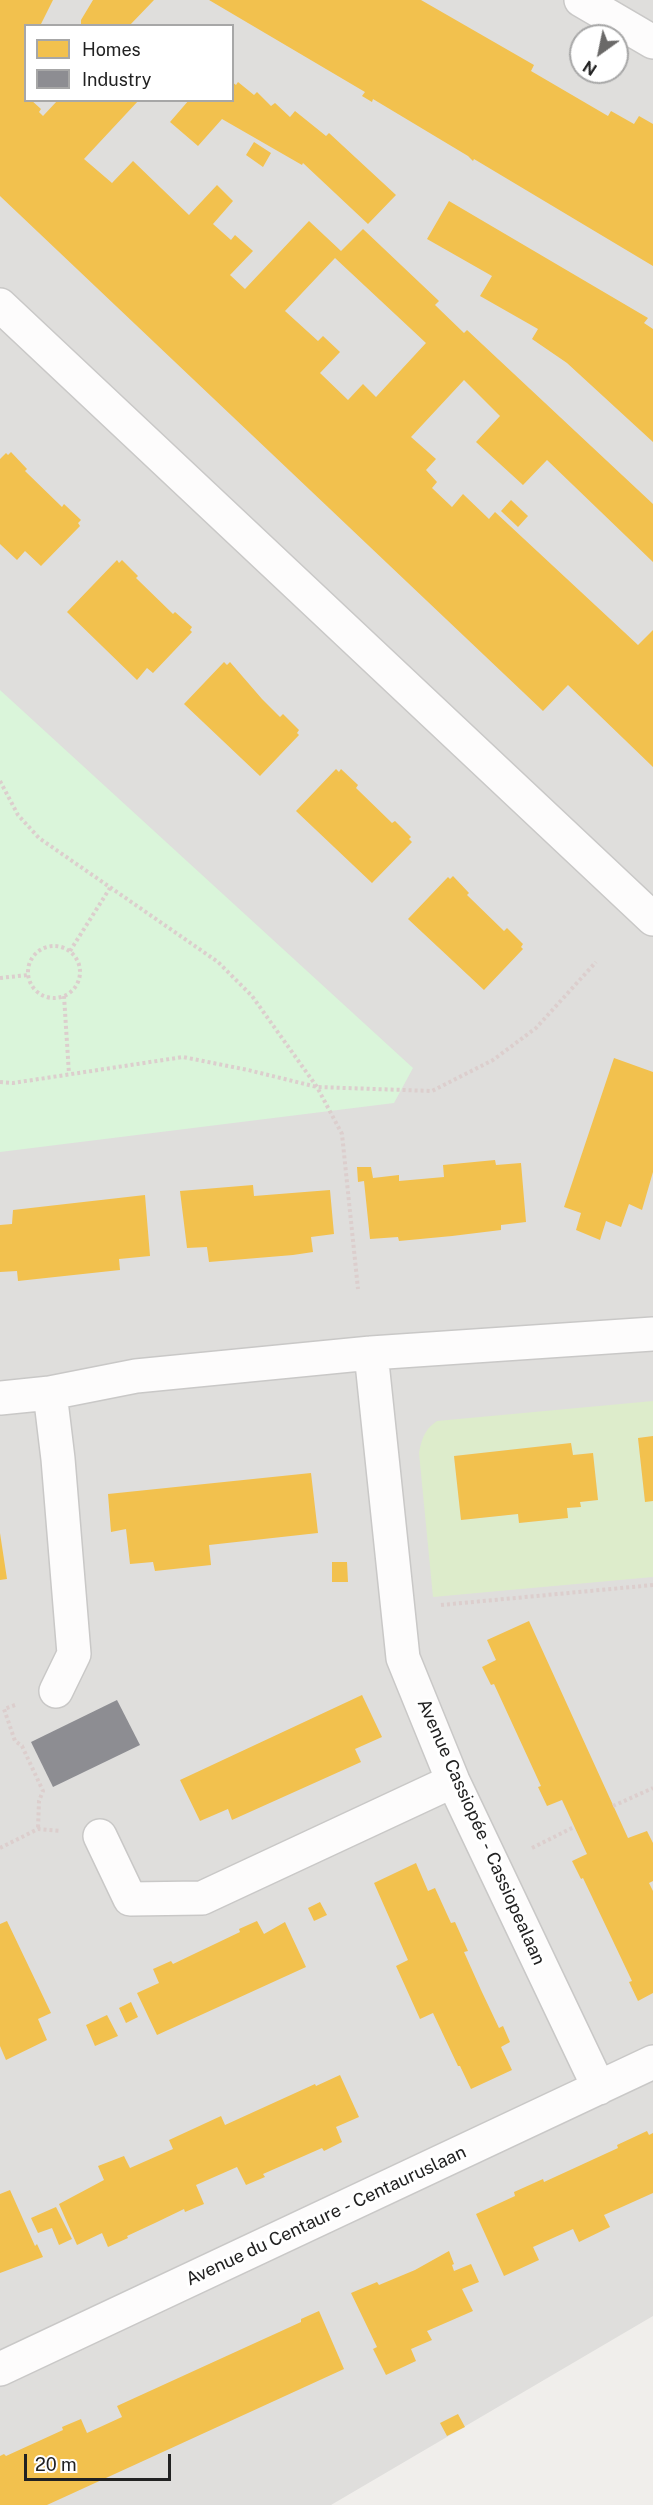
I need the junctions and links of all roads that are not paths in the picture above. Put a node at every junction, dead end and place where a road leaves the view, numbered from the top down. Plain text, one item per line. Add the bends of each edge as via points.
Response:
1 (580, 0) edge
2 (653, 42) edge
3 (0, 305) edge
4 (653, 919) edge
5 (653, 1334) edge
6 (371, 1353) junction
7 (50, 1393) junction
8 (0, 1398) edge
9 (56, 1691) dead end
10 (453, 1781) junction
11 (100, 1836) road end
12 (653, 2062) edge
13 (598, 2088) junction
14 (0, 2369) edge

1 - 2 street
3 - 4 street
5 - 6 street
6 - 7 street via 136,1376
6 - 10 street, Avenue Cassiopée - Cassiopealaan via 403,1658
7 - 8 street
7 - 9 street via 74,1654
10 - 11 street via 202,1898 130,1899
10 - 13 street, Avenue Cassiopée - Cassiopealaan
12 - 13 street, Avenue du Centaure - Centauruslaan
13 - 14 street, Avenue du Centaure - Centauruslaan

